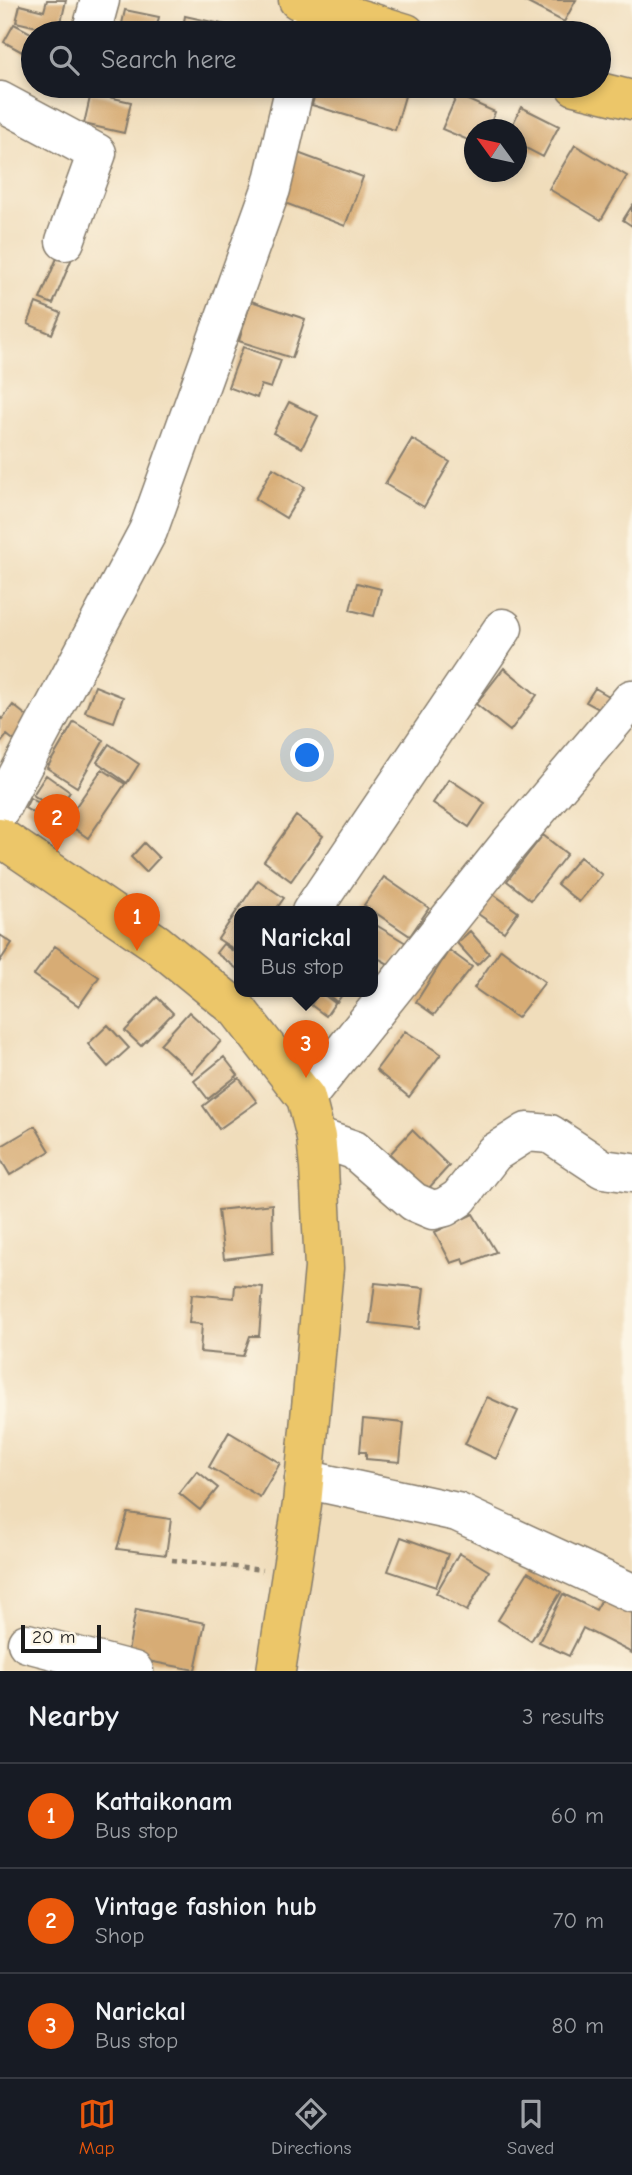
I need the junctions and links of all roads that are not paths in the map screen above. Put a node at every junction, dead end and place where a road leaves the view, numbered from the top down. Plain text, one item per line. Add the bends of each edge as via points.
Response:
1 (100, 0) edge
2 (307, 12) edge
3 (94, 21) edge
4 (349, 21) edge
5 (611, 95) edge
6 (292, 98) edge
7 (632, 100) edge
8 (0, 101) edge
9 (65, 241) dead end
10 (503, 628) dead end
11 (632, 699) edge
12 (0, 809) edge
13 (0, 837) edge
14 (315, 906) edge
15 (234, 994) edge
16 (244, 1001) edge
17 (306, 1098) junction
18 (316, 1137) junction
19 (632, 1173) edge
20 (304, 1479) junction
21 (632, 1593) edge
22 (27, 1643) dead end
23 (134, 1671) edge
24 (276, 1671) edge

1 - 3 street
2 - 4 main road
5 - 7 main road
6 - 12 street via 271,189 148,531
8 - 9 street via 97,153
10 - 14 street
11 - 17 street via 509,844
13 - 15 main road
16 - 17 main road
17 - 18 main road
18 - 19 street via 354,1150 414,1202 433,1210 458,1198 494,1153 527,1132 550,1134 603,1169
18 - 20 main road via 324,1268
20 - 21 street via 457,1512
20 - 24 main road
22 - 23 street

